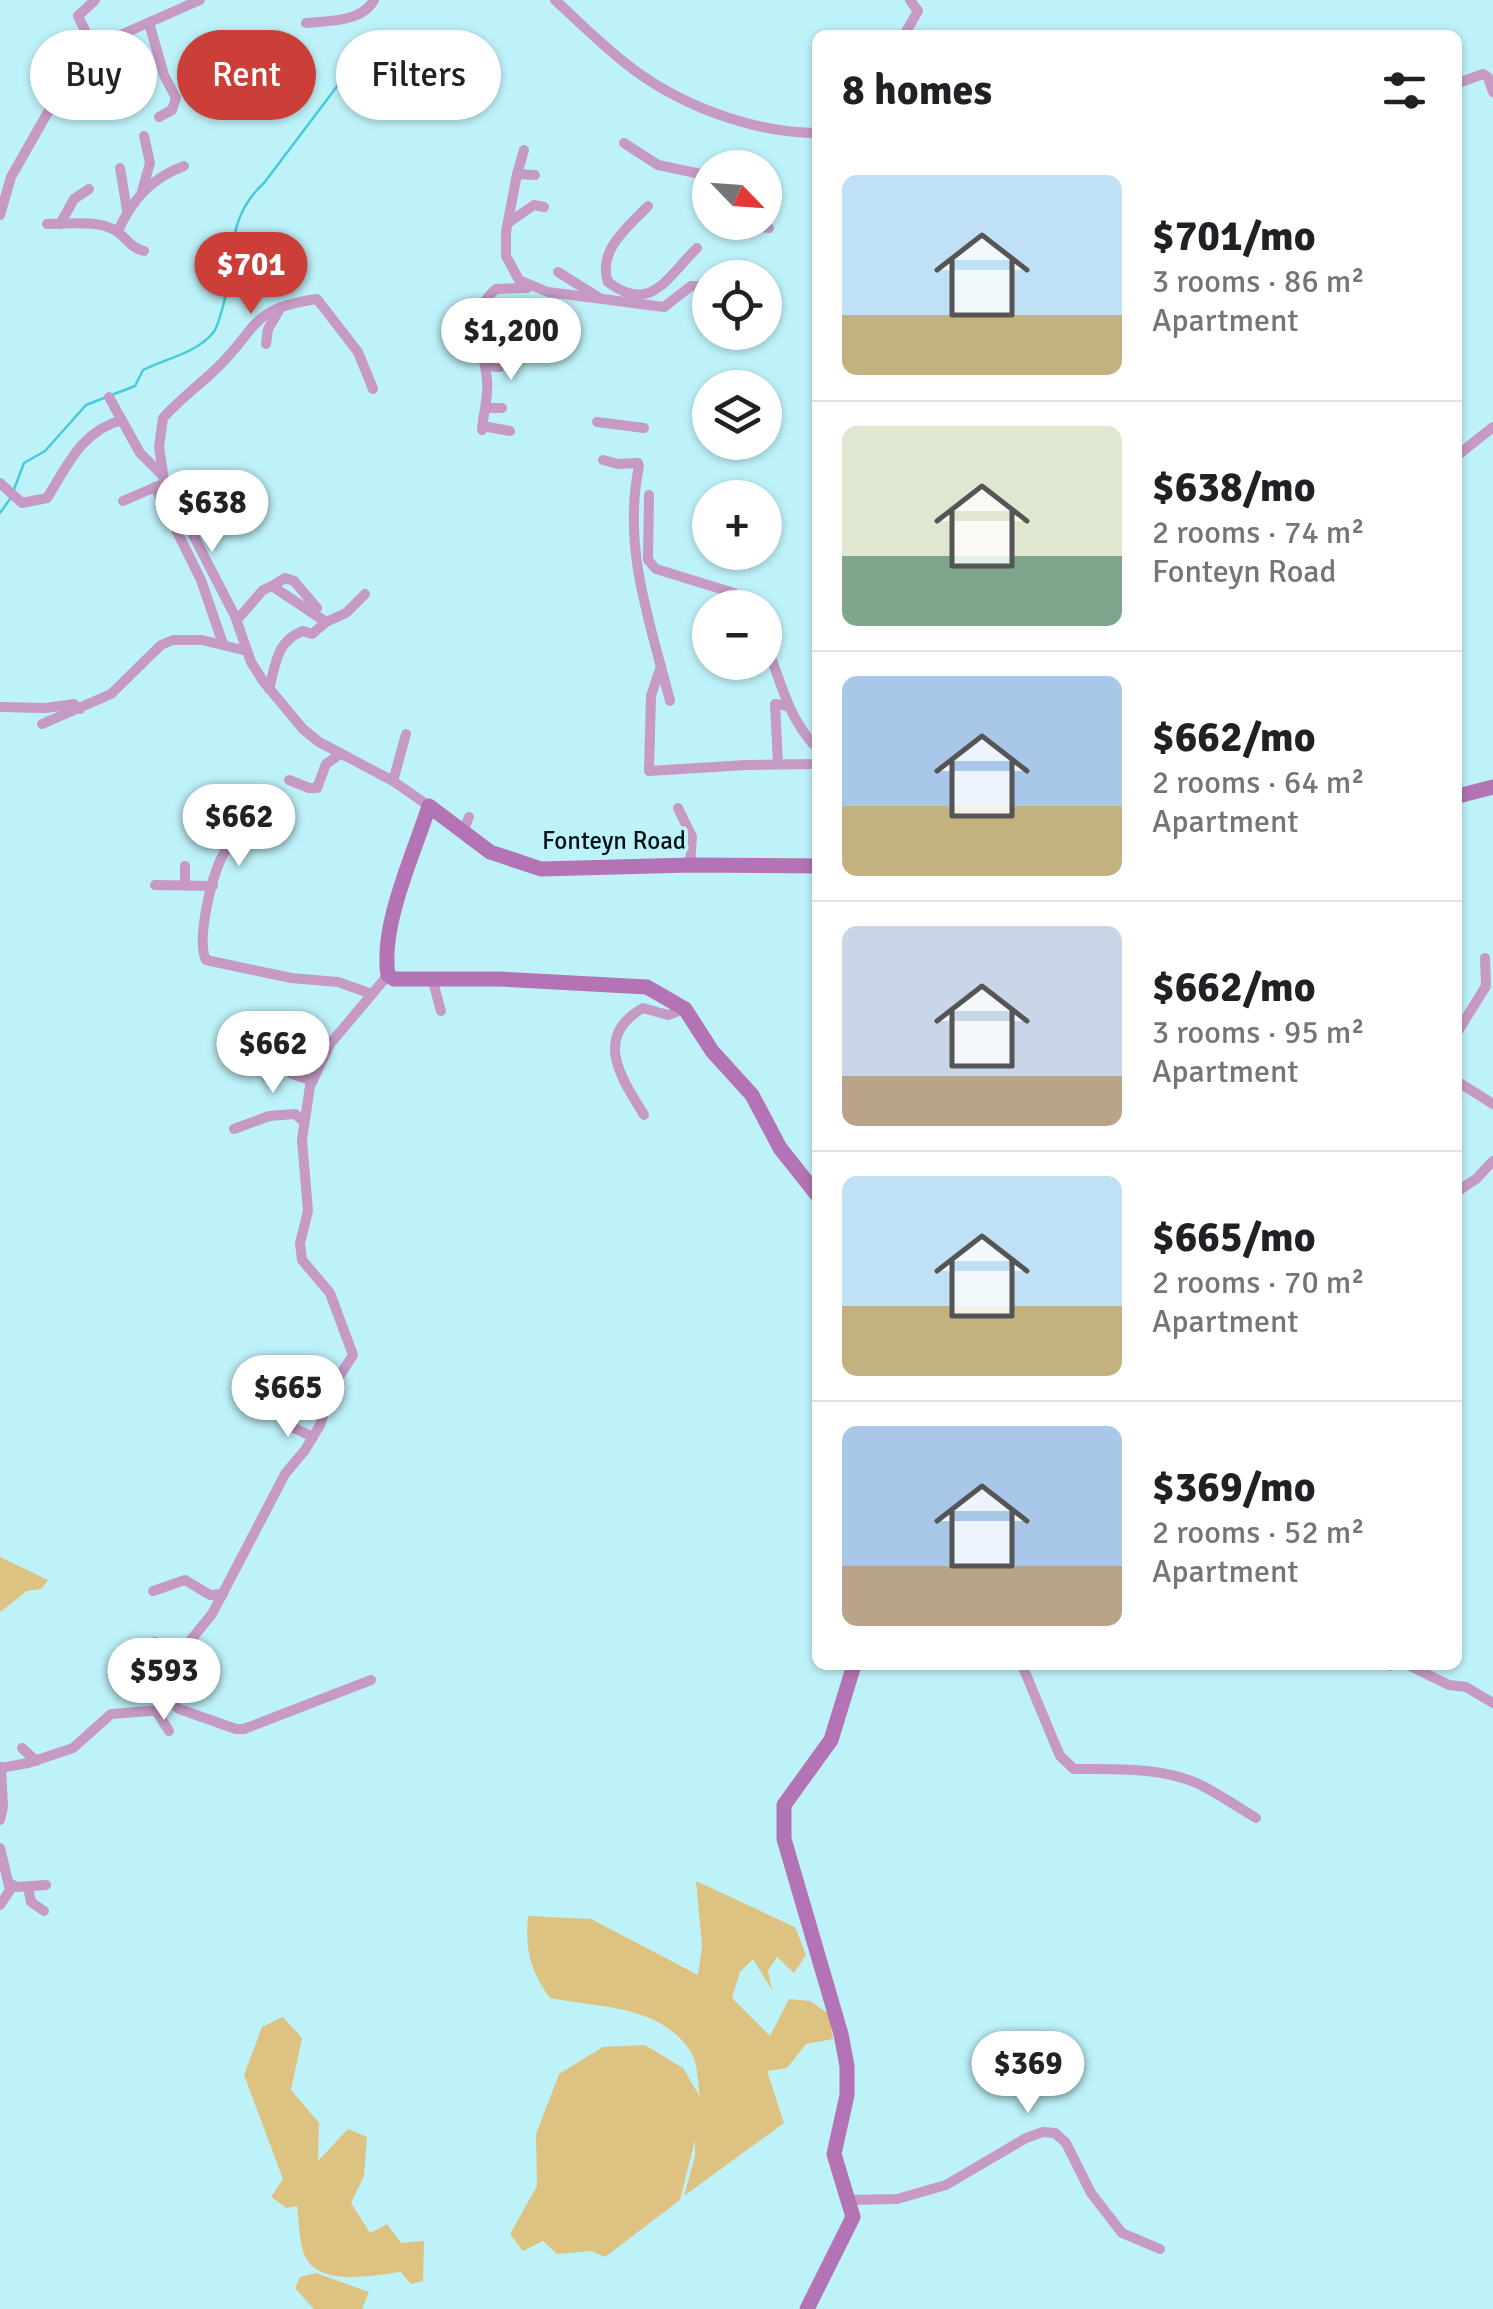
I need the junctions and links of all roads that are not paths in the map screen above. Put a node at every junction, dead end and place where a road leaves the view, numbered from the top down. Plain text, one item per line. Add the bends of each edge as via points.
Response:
1 (94, 0) edge
2 (200, 0) edge
3 (374, 0) edge
4 (555, 0) edge
5 (910, 0) edge
6 (149, 23) junction
7 (306, 23) dead end
8 (85, 30) edge
9 (133, 30) edge
10 (907, 30) edge
11 (1462, 81) edge
12 (1493, 92) edge
13 (160, 116) dead end
14 (42, 120) edge
15 (812, 133) edge
16 (144, 136) dead end
17 (624, 144) dead end
18 (524, 150) dead end
19 (184, 166) dead end
20 (120, 168) dead end
21 (692, 173) edge
22 (516, 174) junction
23 (535, 175) dead end
24 (89, 189) dead end
25 (142, 192) junction
26 (648, 206) dead end
27 (544, 207) dead end
28 (127, 211) junction
29 (0, 215) edge
30 (508, 223) junction
31 (47, 224) dead end
32 (60, 224) junction
33 (118, 231) junction
34 (697, 248) dead end
35 (144, 252) dead end
36 (558, 272) dead end
37 (692, 286) edge
38 (533, 289) junction
39 (603, 300) junction
40 (282, 306) junction
41 (266, 344) dead end
42 (510, 353) dead end
43 (484, 366) junction
44 (373, 390) dead end
45 (109, 397) dead end
46 (486, 408) junction
47 (502, 408) dead end
48 (122, 420) junction
49 (597, 422) dead end
50 (1493, 427) edge
51 (644, 428) dead end
52 (510, 432) dead end
53 (1462, 452) edge
54 (603, 460) dead end
55 (218, 479) dead end
56 (161, 481) junction
57 (0, 483) edge
58 (649, 495) dead end
59 (123, 502) dead end
60 (182, 516) junction
61 (272, 586) junction
62 (724, 590) edge
63 (366, 594) dead end
64 (317, 608) dead end
65 (236, 620) junction
66 (326, 622) junction
67 (223, 644) junction
68 (248, 651) junction
69 (660, 666) junction
70 (782, 680) edge
71 (270, 689) junction
72 (670, 700) dead end
73 (0, 706) edge
74 (788, 706) junction
75 (80, 710) junction
76 (42, 724) dead end
77 (406, 734) dead end
78 (812, 743) edge
79 (340, 754) junction
80 (778, 764) junction
81 (812, 764) edge
82 (289, 780) dead end
83 (392, 781) junction
84 (1493, 787) edge
85 (1462, 795) edge
86 (429, 806) junction
87 (678, 808) dead end
88 (244, 829) dead end
89 (690, 865) junction
90 (184, 866) dead end
91 (812, 866) edge
92 (185, 884) junction
93 (155, 885) dead end
94 (213, 886) junction
95 (1485, 958) dead end
96 (388, 975) junction
97 (432, 978) junction
98 (372, 994) junction
99 (684, 1009) junction
100 (441, 1011) dead end
101 (250, 1022) dead end
102 (1462, 1025) edge
103 (288, 1038) junction
104 (330, 1044) junction
105 (292, 1074) dead end
106 (267, 1078) dead end
107 (313, 1081) junction
108 (1462, 1085) edge
109 (1493, 1104) edge
110 (644, 1115) dead end
111 (304, 1122) junction
112 (234, 1129) dead end
113 (1493, 1161) edge
114 (812, 1188) edge
115 (1462, 1189) edge
116 (286, 1416) dead end
117 (313, 1437) junction
118 (153, 1591) dead end
119 (222, 1594) junction
120 (155, 1642) dead end
121 (171, 1644) dead end
122 (184, 1650) junction
123 (170, 1660) junction
124 (852, 1670) edge
125 (1024, 1670) edge
126 (1418, 1670) edge
127 (372, 1680) dead end
128 (212, 1682) dead end
129 (173, 1694) junction
130 (1493, 1703) edge
131 (157, 1712) junction
132 (169, 1731) dead end
133 (22, 1748) dead end
134 (36, 1761) junction
135 (0, 1768) edge
136 (1256, 1818) dead end
137 (0, 1820) edge
138 (0, 1848) edge
139 (7, 1882) junction
140 (46, 1885) dead end
141 (28, 1886) junction
142 (0, 1905) edge
143 (44, 1911) dead end
144 (846, 2200) junction
145 (1160, 2249) dead end
146 (807, 2309) edge

1 - 8 street via 78,16
2 - 6 street
3 - 7 street via 345,19
4 - 15 street via 627,65 672,92 736,121
5 - 10 street via 918,11
6 - 9 street
6 - 13 street via 176,98
11 - 12 street via 1484,74
14 - 29 street via 11,177
16 - 25 street via 150,163
17 - 21 street via 658,166
18 - 22 street
19 - 25 street
20 - 28 street
22 - 23 street
22 - 30 street
24 - 32 street via 74,199
25 - 28 street
26 - 34 street via 613,246 608,282 628,293 654,294
27 - 30 street
28 - 33 street
30 - 38 street via 511,270
31 - 32 street
32 - 33 street
33 - 35 street
36 - 39 street
37 - 39 street via 664,307
38 - 39 street
38 - 43 street via 496,288 479,309
40 - 41 street
40 - 44 street via 317,299 358,352
40 - 56 street via 256,320 163,418
42 - 43 street via 500,367
43 - 46 street
45 - 48 street
46 - 47 street
46 - 52 street via 482,428
48 - 56 street
48 - 57 street via 96,430 78,448 48,498 22,503
49 - 51 street
50 - 53 street
54 - 69 street via 638,464 635,552
55 - 60 street via 198,490
56 - 59 street
56 - 60 street
56 - 67 street
58 - 62 street via 648,560 656,569
60 - 65 street
61 - 64 street via 294,581
61 - 65 street
61 - 66 street
63 - 66 street
65 - 68 street
66 - 71 street via 312,634 287,639 276,654
67 - 68 street
67 - 75 street via 160,644 111,694
68 - 71 street
69 - 72 street
69 - 80 street via 651,696 648,771
70 - 74 street
71 - 79 street via 303,729
73 - 75 street via 74,704
74 - 78 street
74 - 80 street via 775,704
75 - 76 street
77 - 83 street
79 - 82 street via 326,764 317,788
79 - 83 street
80 - 81 street
83 - 86 street
84 - 85 street
86 - 89 street, Fonteyn Road via 466,824 490,852 518,864
86 - 96 street via 393,918
87 - 89 street via 692,837
88 - 94 street via 223,854
89 - 91 street, Fonteyn Road
90 - 92 street
92 - 93 street
92 - 94 street
94 - 98 street via 200,949 206,960
95 - 102 street via 1486,986
96 - 97 street
96 - 98 street
97 - 99 street via 647,987
97 - 100 street
98 - 104 street
99 - 110 street via 668,1015 643,1008 617,1036 618,1073
99 - 114 street via 752,1095 780,1148
101 - 103 street via 285,1027
103 - 104 street
103 - 106 street
104 - 107 street
105 - 107 street
107 - 111 street
108 - 109 street
111 - 112 street via 295,1114 269,1116
111 - 117 street via 308,1211 302,1260 330,1293 353,1355
113 - 115 street
116 - 117 street
117 - 119 street via 284,1474
118 - 119 street via 185,1580 210,1595
119 - 122 street
120 - 123 street
121 - 123 street
122 - 123 street
122 - 128 street
123 - 129 street
124 - 144 street via 830,1740 784,1811 784,1840 847,2066 834,2154
125 - 136 street via 1060,1756 1074,1769 1162,1774 1198,1784
126 - 130 street
127 - 129 street via 236,1730 178,1710
129 - 131 street
131 - 132 street
131 - 134 street via 111,1714 73,1748
133 - 134 street
134 - 135 street
135 - 137 street
138 - 139 street
139 - 141 street
139 - 142 street via 10,1890
140 - 141 street
141 - 143 street via 31,1902
144 - 145 street via 897,2199 946,2185 1026,2138 1056,2133 1122,2232
144 - 146 street via 852,2217

